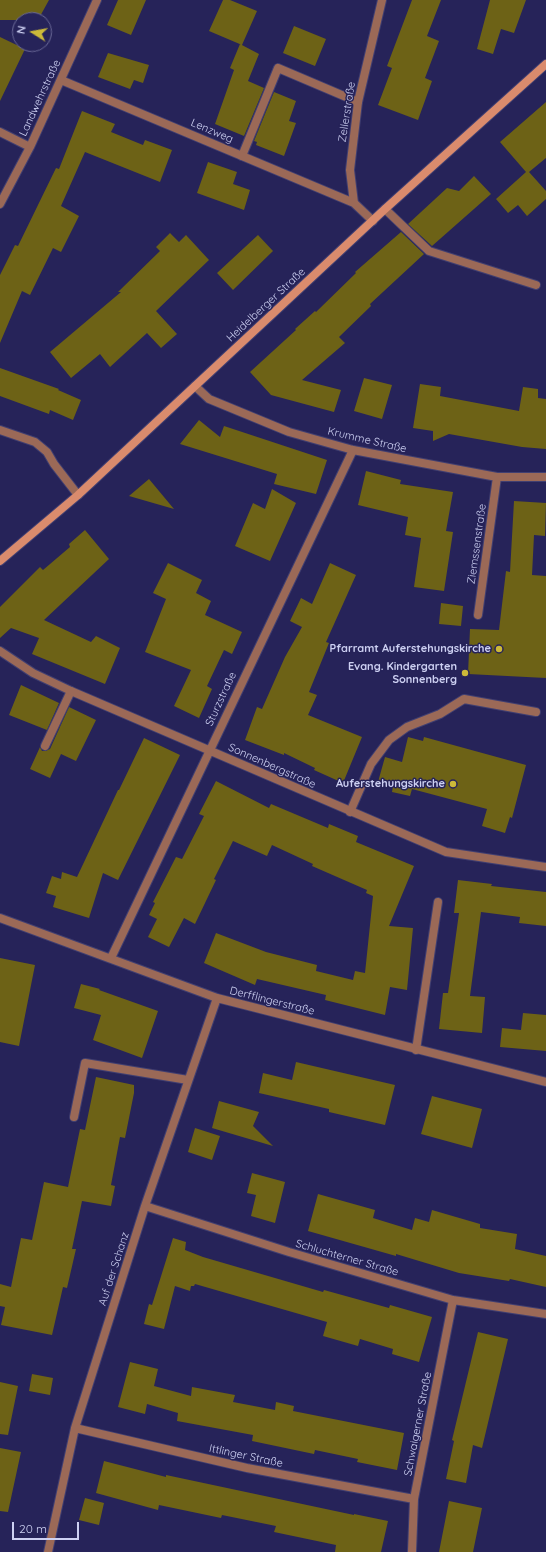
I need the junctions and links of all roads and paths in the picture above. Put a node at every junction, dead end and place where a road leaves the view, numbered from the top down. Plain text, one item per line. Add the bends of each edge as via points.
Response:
1 (382, 0) edge
2 (95, 1) edge
3 (546, 64) edge
4 (61, 80) junction
5 (358, 102) junction
6 (0, 132) edge
7 (30, 147) junction
8 (242, 156) junction
9 (354, 203) junction
10 (0, 204) edge
11 (385, 209) junction
12 (373, 222) junction
13 (536, 285) dead end
14 (195, 386) junction
15 (0, 430) edge
16 (353, 450) junction
17 (497, 477) junction
18 (546, 477) edge
19 (78, 495) junction
20 (0, 561) edge
21 (478, 615) dead end
22 (0, 651) edge
23 (71, 691) junction
24 (536, 712) dead end
25 (46, 746) dead end
26 (209, 750) junction
27 (350, 812) junction
28 (546, 867) edge
29 (438, 902) dead end
30 (0, 918) edge
31 (111, 958) junction
32 (217, 998) junction
33 (416, 1050) junction
34 (188, 1080) junction
35 (546, 1082) edge
36 (74, 1117) dead end
37 (145, 1206) junction
38 (453, 1300) junction
39 (546, 1314) edge
40 (75, 1428) junction
41 (414, 1499) junction
42 (48, 1552) edge
43 (412, 1552) edge

1 - 5 street, Zellerstraße
2 - 4 street, Landwehrstraße
3 - 11 main road, Heidelberger Straße
4 - 7 street, Landwehrstraße
4 - 8 street, Lenzweg
5 - 8 street via 278,68
5 - 9 street, Zellerstraße via 350,170
6 - 7 street
7 - 10 street, Landwehrstraße
8 - 9 street, Lenzweg
9 - 12 street
11 - 12 main road, Heidelberger Straße
11 - 13 street via 429,252
12 - 14 main road, Heidelberger Straße
14 - 16 street, Krumme Straße via 209,399 289,432
14 - 19 main road, Heidelberger Straße
15 - 19 street via 39,445 47,452
16 - 17 street, Krumme Straße
16 - 26 street, Sturzstraße
17 - 18 street, Krumme Straße
17 - 21 street, Ziemssenstraße
19 - 20 main road, Heidelberger Straße
22 - 23 street, Sonnenbergstraße via 33,673
23 - 25 street
23 - 26 street, Sonnenbergstraße
24 - 27 street via 464,699 440,714 407,728 389,740 371,764
26 - 27 street, Sonnenbergstraße
26 - 31 street, Sturzstraße
27 - 28 street, Sonnenbergstraße via 446,852
29 - 33 street
30 - 31 street, Derfflingerstraße
31 - 32 street, Derfflingerstraße
32 - 33 street, Derfflingerstraße
32 - 34 street, Auf der Schanz
33 - 35 street, Derfflingerstraße
34 - 36 street via 85,1063
34 - 37 street, Auf der Schanz
37 - 38 street, Schluchterner Straße
37 - 40 street, Auf der Schanz
38 - 39 street, Schluchterner Straße
38 - 41 street, Schwaigerner Straße
40 - 41 street, Ittlinger Straße via 247,1468
40 - 42 street, Auf der Schanz
41 - 43 street, Schwaigerner Straße

